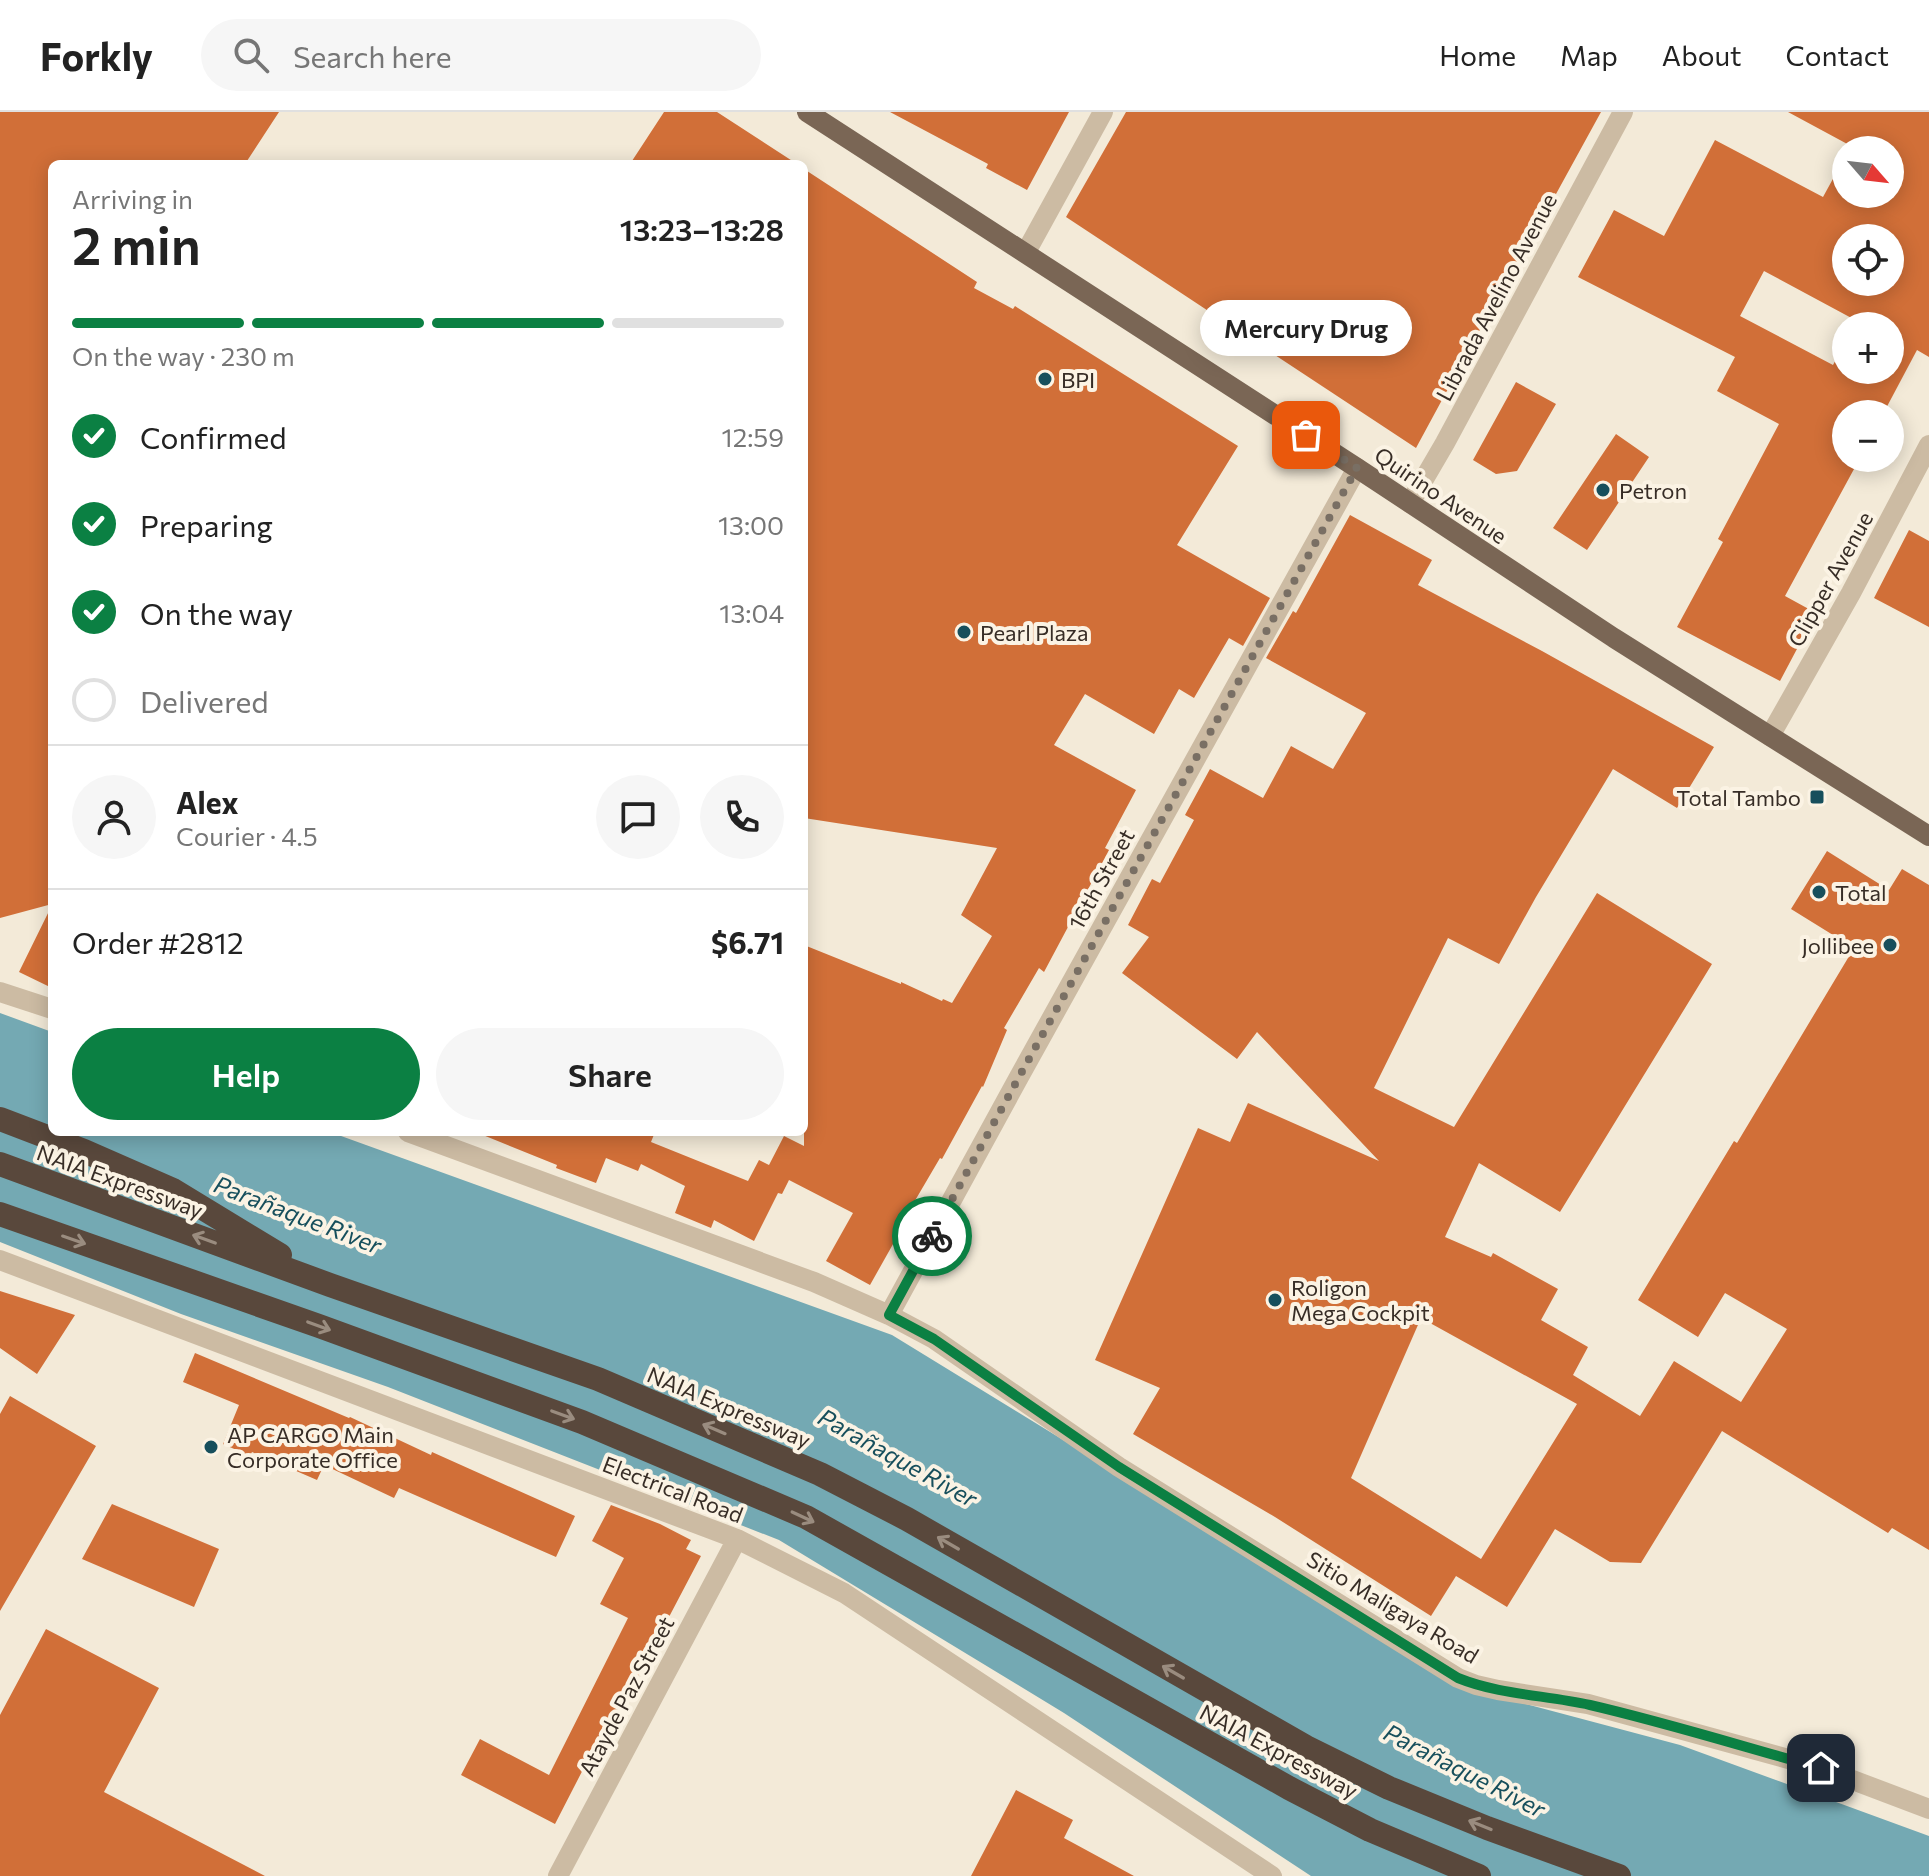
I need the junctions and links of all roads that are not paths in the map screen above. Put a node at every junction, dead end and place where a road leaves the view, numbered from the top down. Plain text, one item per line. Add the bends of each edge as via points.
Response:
1 (807, 112) edge
2 (1103, 112) edge
3 (1623, 112) edge
4 (1026, 252) junction
5 (1929, 445) edge
6 (1357, 468) junction
7 (1410, 503) junction
8 (1770, 736) junction
9 (1929, 836) edge
10 (0, 992) edge
11 (48, 1008) edge
12 (0, 1119) edge
13 (419, 1136) edge
14 (0, 1164) edge
15 (0, 1214) edge
16 (0, 1260) edge
17 (330, 1285) junction
18 (889, 1315) junction
19 (737, 1539) junction
20 (1929, 1809) edge
21 (558, 1876) edge
22 (1272, 1876) edge
23 (1479, 1876) edge
24 (1619, 1876) edge

1 - 4 main road, Quirino Avenue
2 - 4 street
3 - 7 street, Librada Avelino Avenue
4 - 6 main road, Quirino Avenue
5 - 8 street, Clipper Avenue
6 - 7 main road, Quirino Avenue
6 - 18 street, 16th Street
7 - 8 main road, Quirino Avenue
8 - 9 main road, Quirino Avenue
10 - 11 street
12 - 17 highway via 173,1190
13 - 18 street, Sitio Maligaya Road via 814,1282
17 -> 14 highway, NAIA Expressway
15 -> 23 highway, NAIA Expressway via 582,1422 806,1517 1289,1788 1370,1830
16 - 19 street, Electrical Road
24 -> 17 highway, NAIA Expressway via 1431,1806 1334,1761 820,1474 598,1379
18 - 20 street, Sitio Maligaya Road via 934,1339 1119,1467 1458,1678 1487,1688 1588,1704 1821,1768
19 - 21 street, Atayde Paz Street
19 - 22 street, Electrical Road via 844,1593

